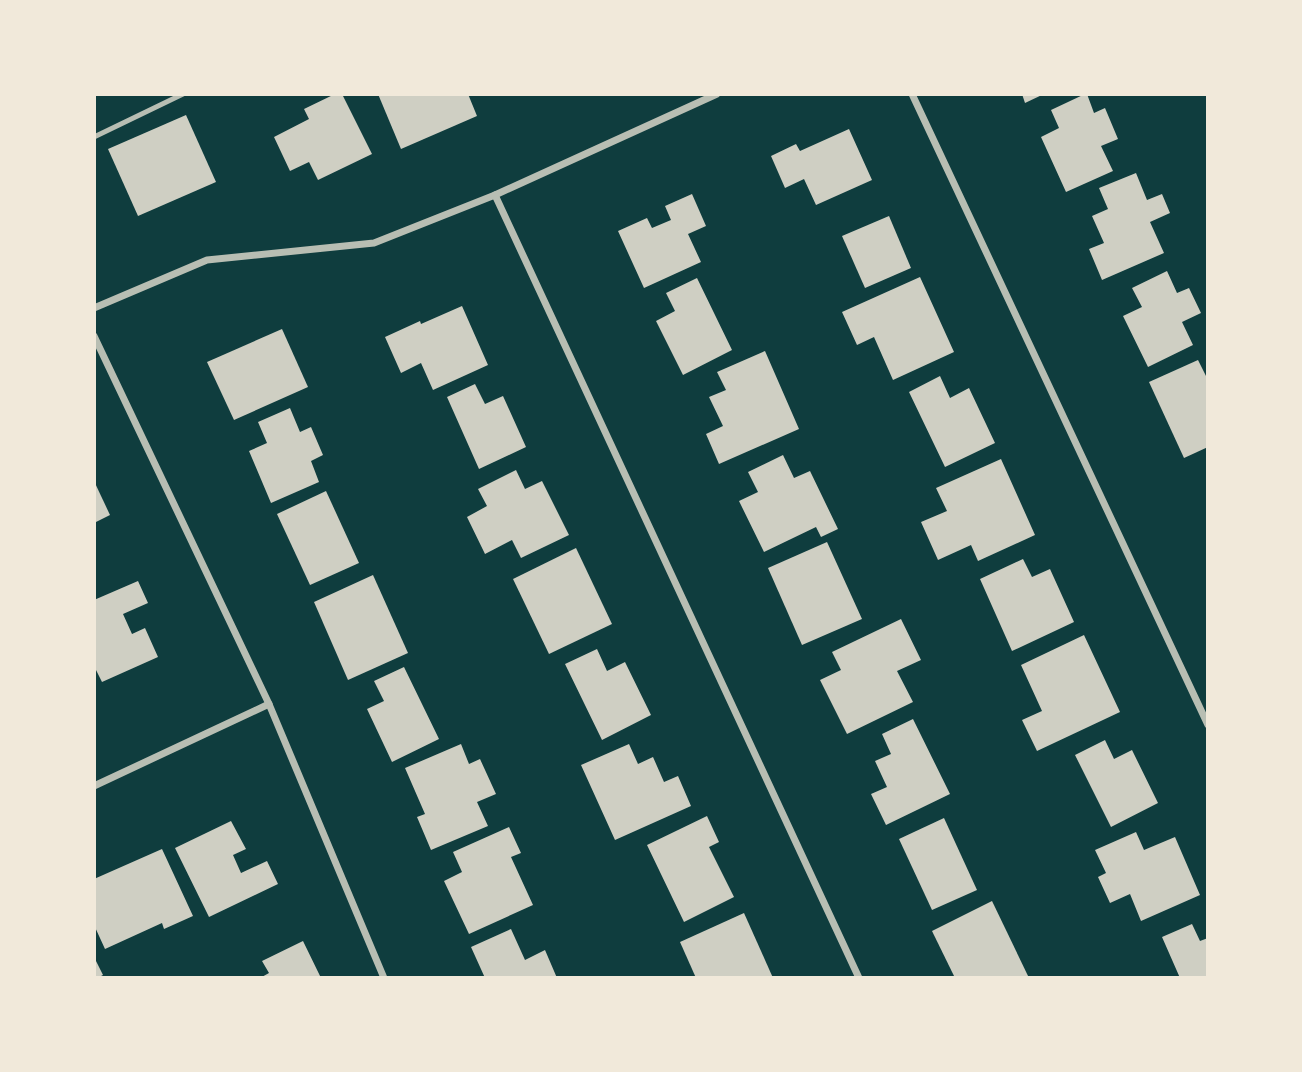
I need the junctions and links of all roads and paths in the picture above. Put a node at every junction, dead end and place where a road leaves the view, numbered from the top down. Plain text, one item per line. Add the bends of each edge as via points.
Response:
1 (183, 94) edge
2 (717, 94) edge
3 (912, 94) edge
4 (94, 137) edge
5 (495, 195) junction
6 (94, 308) edge
7 (94, 336) edge
8 (268, 704) junction
9 (1208, 725) edge
10 (94, 786) edge
11 (384, 978) edge
12 (859, 978) edge

1 - 4 lane
2 - 5 street
3 - 9 street
5 - 6 street via 374,243 207,260
5 - 12 street
7 - 8 street
8 - 10 street
8 - 11 street

